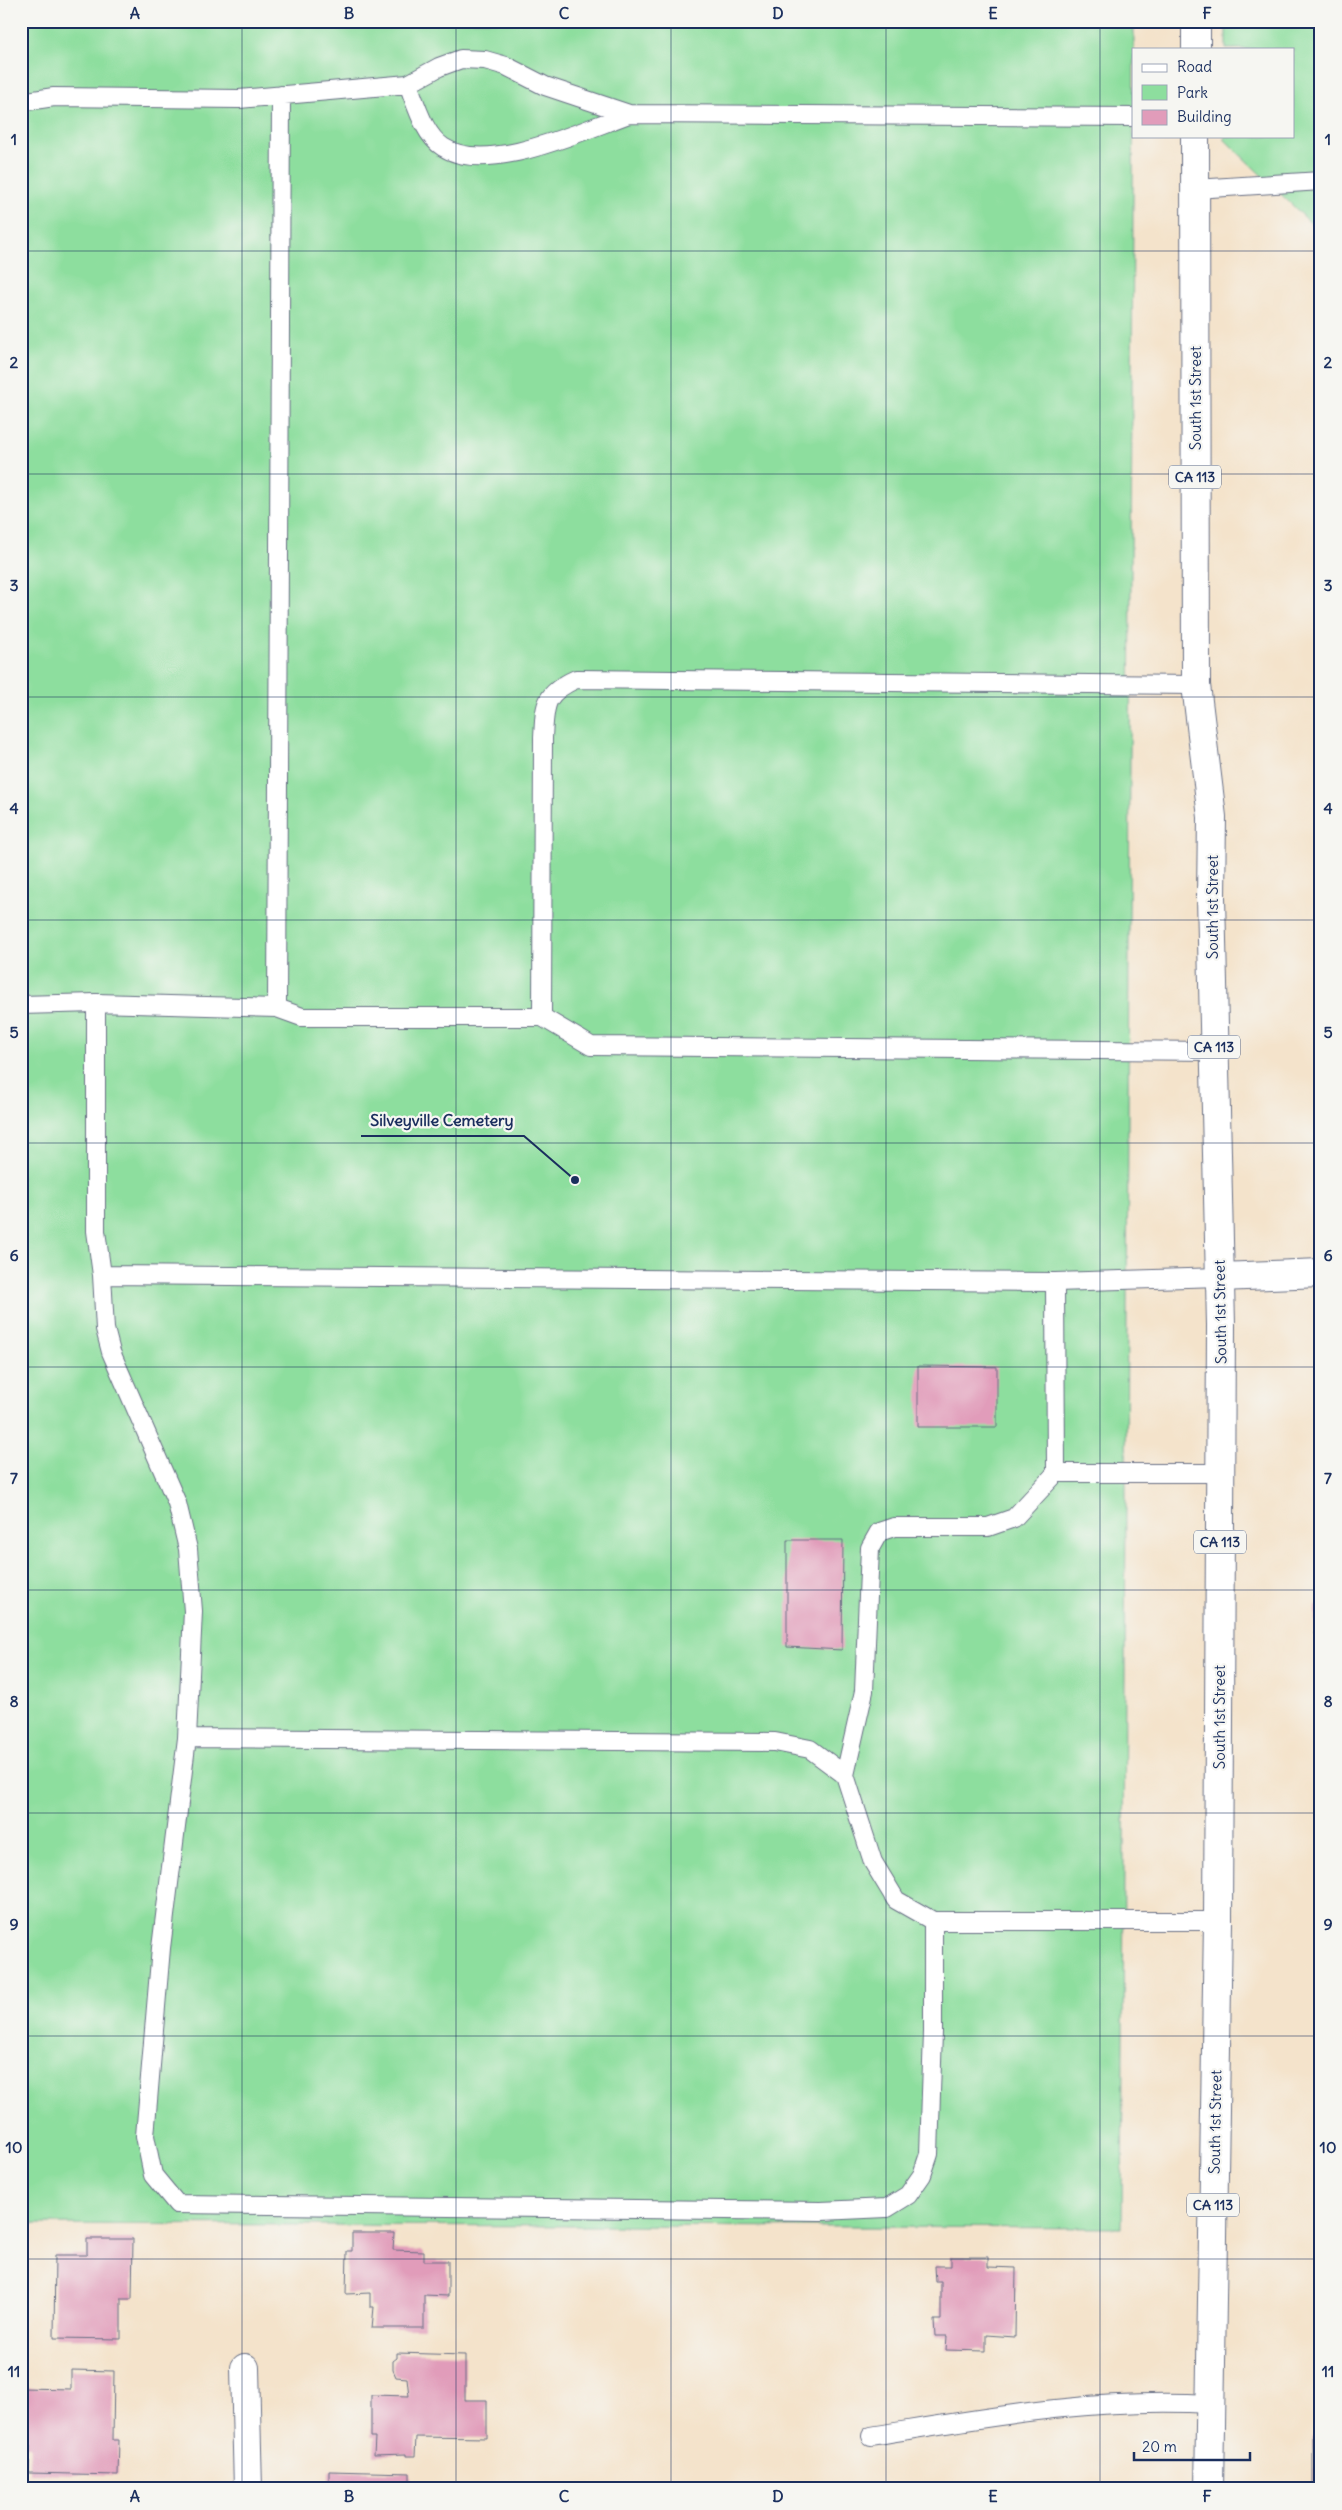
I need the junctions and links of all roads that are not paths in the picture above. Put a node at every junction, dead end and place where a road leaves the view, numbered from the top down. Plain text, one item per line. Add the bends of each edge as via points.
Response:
1 (1196, 21) edge
2 (1196, 48) edge
3 (408, 84) junction
4 (281, 95) junction
5 (21, 102) edge
6 (629, 114) junction
7 (1132, 117) edge
8 (1195, 138) edge
9 (1321, 181) edge
10 (1195, 189) junction
11 (1196, 685) junction
12 (96, 1002) junction
13 (21, 1005) edge
14 (277, 1008) junction
15 (542, 1017) junction
16 (1214, 1051) junction
17 (1321, 1273) edge
18 (102, 1275) junction
19 (1220, 1277) junction
20 (1055, 1282) junction
21 (1056, 1473) junction
22 (1220, 1473) junction
23 (187, 1738) junction
24 (845, 1775) junction
25 (932, 1921) junction
26 (1218, 1921) junction
27 (245, 2368) dead end
28 (1210, 2404) junction
29 (871, 2436) dead end
30 (248, 2489) edge
31 (1209, 2489) edge

1 - 2 main road
3 - 4 lane
3 - 6 lane via 461,59 485,60 506,66 545,86
3 - 6 lane via 425,126 442,147 469,158 520,153
4 - 5 lane via 239,98 54,97
4 - 14 lane
6 - 7 lane
8 - 10 main road, South 1st Street / CA 113
9 - 10 lane
10 - 11 main road, South 1st Street / CA 113
11 - 15 lane via 576,680 560,686 546,703 542,738
11 - 16 main road, South 1st Street / CA 113 via 1212,817
12 - 13 lane
12 - 14 lane
12 - 18 lane via 96,1231
14 - 15 lane via 302,1017
15 - 16 lane via 591,1046
16 - 19 main road, South 1st Street / CA 113
17 - 19 main road
18 - 20 lane
18 - 23 lane via 105,1329 112,1352 177,1503 188,1549 193,1611
19 - 20 lane
19 - 22 main road, South 1st Street / CA 113
20 - 21 lane
21 - 22 lane
21 - 24 lane via 1014,1518 988,1527 894,1527 879,1532 870,1548 864,1691
22 - 26 main road, South 1st Street / CA 113
23 - 24 lane via 775,1742 810,1749
23 - 25 lane via 161,1948 145,2136 152,2175 177,2204 802,2211 887,2208 908,2195 922,2175 930,2154
24 - 25 lane via 873,1862 896,1900
25 - 26 lane
26 - 28 main road, South 1st Street / CA 113
27 - 30 main road
28 - 29 lane via 1167,2402 1028,2411
28 - 31 main road, South 1st Street / CA 113

